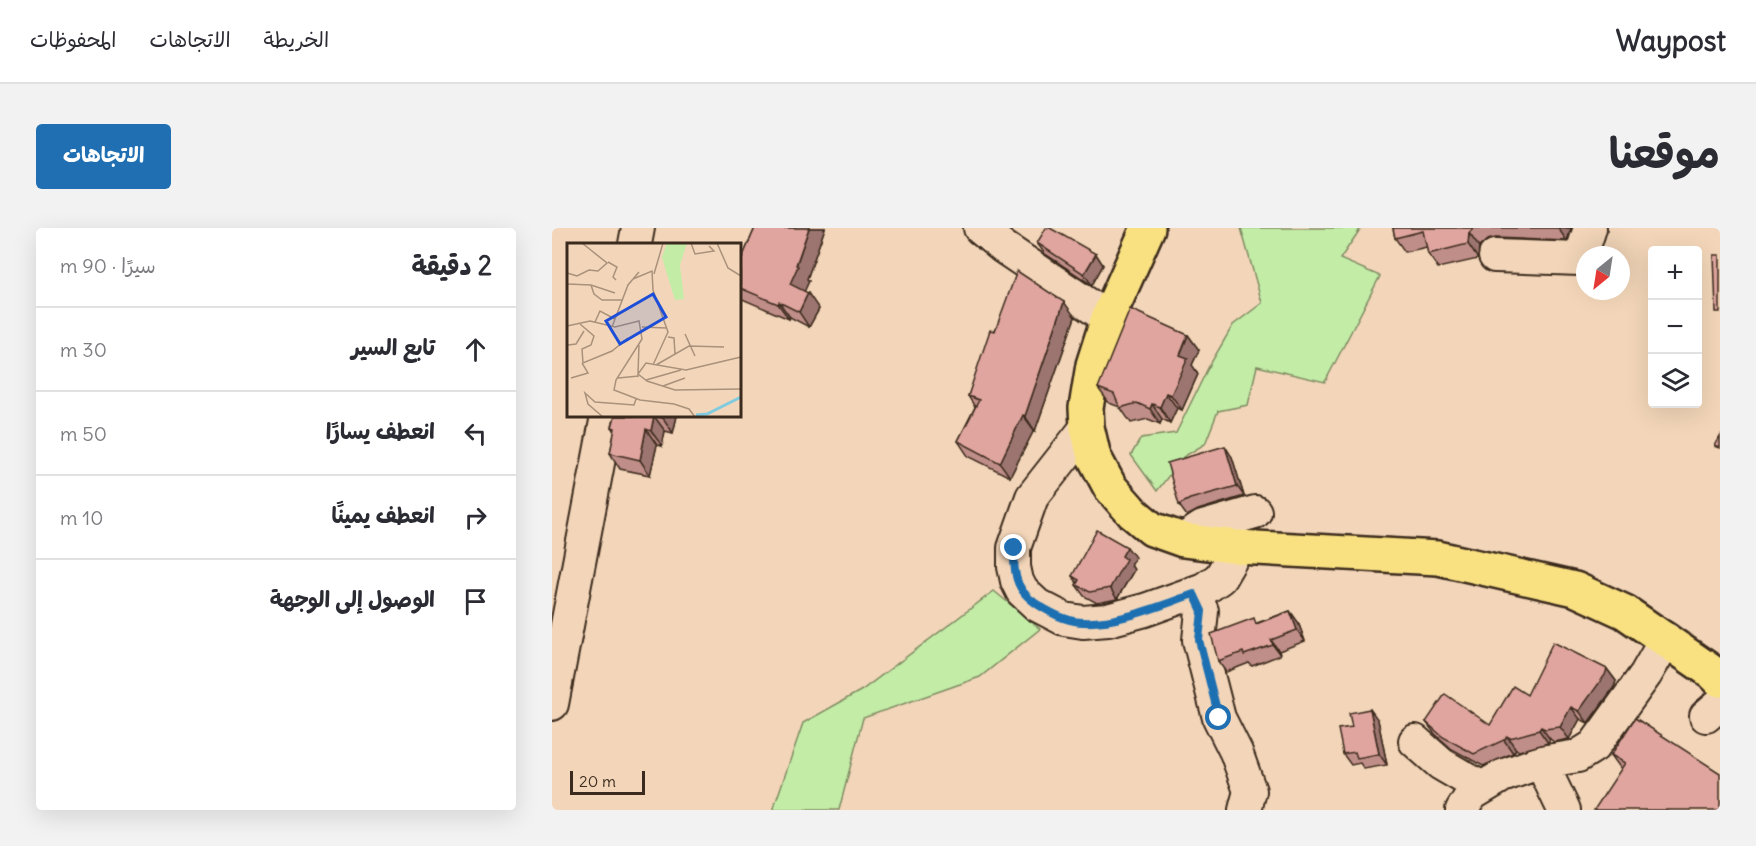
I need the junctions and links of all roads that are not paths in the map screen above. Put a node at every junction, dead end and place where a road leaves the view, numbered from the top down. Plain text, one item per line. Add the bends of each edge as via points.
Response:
1 (638, 228) edge
2 (980, 228) edge
3 (1148, 228) edge
4 (1590, 228) edge
5 (635, 243) edge
6 (1495, 256) dead end
7 (1108, 318) junction
8 (608, 417) edge
9 (1087, 427) junction
10 (1255, 512) dead end
11 (1183, 540) junction
12 (1238, 547) junction
13 (1194, 594) junction
14 (1666, 639) junction
15 (1717, 671) edge
16 (552, 704) edge
17 (1415, 741) dead end
18 (1541, 762) junction
19 (1472, 799) edge
20 (1245, 810) edge
21 (1564, 810) edge

1 - 5 street
2 - 7 street
3 - 7 main road
4 - 6 street via 1580,260
7 - 9 main road via 1093,365
8 - 16 street
9 - 11 main road via 1094,457 1110,487 1152,529
9 - 13 street via 1032,497 1021,524 1014,548 1014,567 1022,591 1049,612 1083,622 1108,620
10 - 11 street via 1203,527
11 - 12 main road
12 - 13 street via 1220,578
12 - 14 main road via 1438,558 1575,589 1625,612
13 - 20 street via 1202,611 1199,640 1219,718 1250,791
14 - 15 main road
14 - 18 street via 1594,746 1578,756
17 - 19 street
18 - 19 street via 1502,776
18 - 21 street

